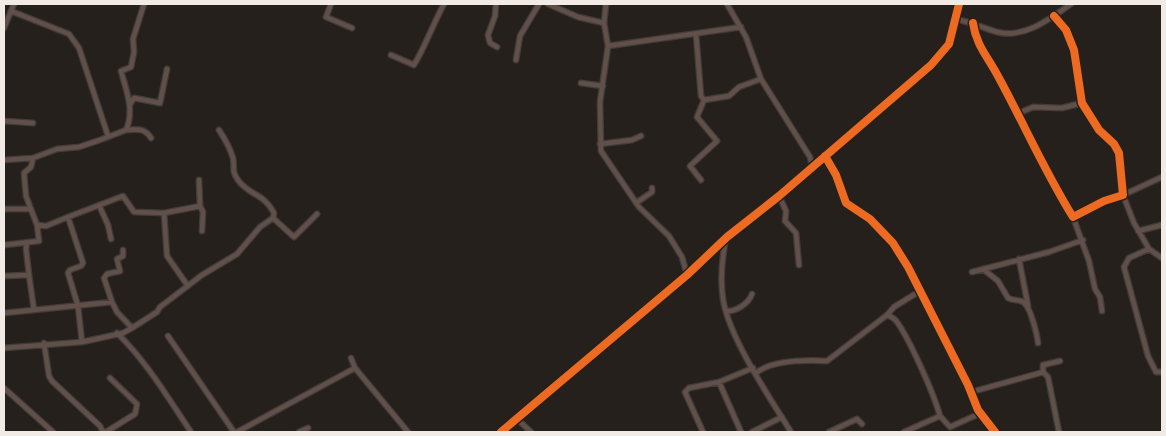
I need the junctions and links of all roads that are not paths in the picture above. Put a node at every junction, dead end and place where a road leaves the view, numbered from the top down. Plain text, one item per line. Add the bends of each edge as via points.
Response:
1 (14, 4) edge
2 (144, 4) edge
3 (331, 4) edge
4 (444, 4) edge
5 (496, 4) edge
6 (539, 4) edge
7 (548, 4) edge
8 (606, 4) edge
9 (727, 4) edge
10 (959, 4) edge
11 (1071, 4) edge
12 (11, 11) junction
13 (1054, 16) junction
14 (956, 19) junction
15 (604, 23) junction
16 (973, 23) junction
17 (741, 27) junction
18 (4, 28) edge
19 (352, 28) dead end
20 (696, 34) junction
21 (608, 46) junction
22 (497, 47) dead end
23 (391, 55) dead end
24 (516, 60) dead end
25 (167, 69) dead end
26 (761, 79) junction
27 (581, 84) dead end
28 (603, 86) junction
29 (704, 100) junction
30 (1082, 103) junction
31 (130, 105) junction
32 (1017, 114) junction
33 (4, 121) edge
34 (33, 123) dead end
35 (126, 130) junction
36 (218, 130) dead end
37 (108, 136) junction
38 (641, 136) dead end
39 (151, 138) dead end
40 (600, 144) junction
41 (825, 156) junction
42 (810, 157) junction
43 (33, 158) junction
44 (4, 160) edge
45 (818, 161) junction
46 (812, 166) junction
47 (1162, 176) edge
48 (199, 180) dead end
49 (702, 180) dead end
50 (652, 188) dead end
51 (1123, 195) junction
52 (779, 196) junction
53 (636, 203) junction
54 (99, 205) junction
55 (200, 206) junction
56 (4, 209) edge
57 (31, 209) junction
58 (164, 213) junction
59 (317, 214) dead end
60 (68, 217) junction
61 (1073, 217) junction
62 (273, 218) junction
63 (37, 225) junction
64 (1162, 225) edge
65 (202, 231) dead end
66 (1138, 231) junction
67 (727, 237) junction
68 (111, 239) dead end
69 (1083, 240) junction
70 (27, 243) junction
71 (4, 245) edge
72 (1149, 249) junction
73 (123, 250) dead end
74 (1162, 258) edge
75 (1019, 259) junction
76 (799, 265) dead end
77 (984, 269) junction
78 (972, 272) dead end
79 (29, 275) junction
80 (687, 275) junction
81 (4, 276) edge
82 (188, 286) junction
83 (920, 291) junction
84 (752, 294) dead end
85 (112, 302) junction
86 (78, 306) junction
87 (1028, 306) junction
88 (34, 310) junction
89 (726, 311) junction
90 (1102, 311) dead end
91 (4, 313) edge
92 (887, 315) junction
93 (132, 328) junction
94 (117, 333) junction
95 (168, 336) dead end
96 (82, 342) junction
97 (44, 343) junction
98 (1038, 343) dead end
99 (4, 348) edge
100 (351, 358) dead end
101 (1060, 361) dead end
102 (355, 368) junction
103 (753, 368) junction
104 (1043, 372) junction
105 (1162, 372) edge
106 (756, 373) junction
107 (110, 378) dead end
108 (719, 382) junction
109 (4, 388) edge
110 (971, 392) junction
111 (981, 413) junction
112 (940, 416) junction
113 (782, 417) junction
114 (517, 419) junction
115 (862, 424) dead end
116 (308, 428) dead end
117 (913, 430) edge
118 (53, 432) edge
119 (105, 432) edge
120 (191, 432) edge
121 (236, 432) edge
122 (299, 432) edge
123 (408, 432) edge
124 (501, 432) edge
125 (531, 432) edge
126 (703, 432) edge
127 (741, 432) edge
128 (752, 432) edge
129 (791, 432) edge
130 (829, 432) edge
131 (904, 432) edge
132 (995, 432) edge
133 (1059, 432) edge

1 - 12 street
2 - 31 street via 133,39 131,67 121,71
3 - 19 street via 326,17
4 - 23 street via 414,65
5 - 22 street via 488,35 490,43
6 - 24 street via 520,36
7 - 15 street via 578,17
8 - 15 street
9 - 17 street
10 - 14 street
11 - 13 street
12 - 18 street
12 - 37 street via 69,34 79,48
13 - 16 street via 1024,31 1012,33 997,32
13 - 30 street via 1066,30 1074,50
14 - 16 street
14 - 41 street via 949,44 931,65
15 - 21 street
16 - 32 street via 974,35 982,52
17 - 20 street
17 - 26 street
20 - 21 street
20 - 29 street
21 - 28 street
25 - 31 street via 160,103 134,98
26 - 29 street via 739,87 729,96
26 - 42 street
27 - 28 street
28 - 40 street
29 - 49 street via 697,116 717,142 690,166
30 - 32 street via 1062,108 1040,106
30 - 51 street via 1119,153
31 - 35 street
32 - 61 street via 1047,175
33 - 34 street
35 - 37 street
35 - 39 street via 139,128
36 - 62 street via 229,147 232,170 239,182 269,202
37 - 43 street
38 - 40 street
40 - 53 street via 601,151
41 - 45 street
41 - 83 street via 846,203 870,219 893,243
42 - 45 street
42 - 46 street
43 - 44 street
43 - 57 street via 31,167 24,172
45 - 46 street
46 - 52 street
47 - 51 street
48 - 55 street
50 - 53 street via 652,192
51 - 61 street
51 - 66 street
52 - 67 street
52 - 76 street via 786,211 785,221 796,234
53 - 80 street via 669,236 682,257
54 - 58 street via 123,196 134,212
54 - 60 street
54 - 68 street
55 - 58 street
55 - 65 street
56 - 57 street
57 - 63 street
58 - 82 street via 167,256
59 - 62 street via 294,238
60 - 63 street via 46,226
60 - 86 street via 83,263 68,273
61 - 69 street
62 - 82 street via 260,227 237,254
63 - 70 street via 39,241
64 - 66 street
66 - 72 street
67 - 80 street
67 - 89 street via 722,269
69 - 75 street
69 - 90 street
70 - 71 street
70 - 79 street
72 - 74 street
72 - 105 street via 1129,258 1124,267 1148,356 1156,372
73 - 85 street via 123,256 117,259 120,270 104,278
75 - 77 street
75 - 87 street
77 - 78 street
77 - 87 street via 998,281 1008,298
79 - 81 street
79 - 88 street
80 - 114 street
82 - 93 street via 158,312
83 - 92 street
83 - 110 street
84 - 89 street via 742,306
85 - 86 street
85 - 93 street
86 - 88 street
86 - 96 street
87 - 98 street
88 - 91 street
89 - 103 street
92 - 106 street via 827,361 808,359 769,366
92 - 112 street via 896,320 904,335
93 - 94 street
94 - 96 street
94 - 120 street via 147,365
95 - 121 street
96 - 97 street
97 - 99 street
97 - 119 street via 52,381
100 - 102 street
101 - 104 street via 1043,364
102 - 121 street
102 - 123 street
103 - 106 street
103 - 108 street
104 - 110 street
104 - 133 street via 1048,377
106 - 113 street
107 - 119 street via 137,404 135,414
108 - 126 street via 688,388 685,392
108 - 127 street
109 - 118 street
110 - 111 street
111 - 112 street via 950,427
111 - 132 street
112 - 117 street
113 - 128 street
113 - 129 street
114 - 124 street
114 - 125 street
115 - 130 street via 857,419
116 - 122 street
117 - 131 street

